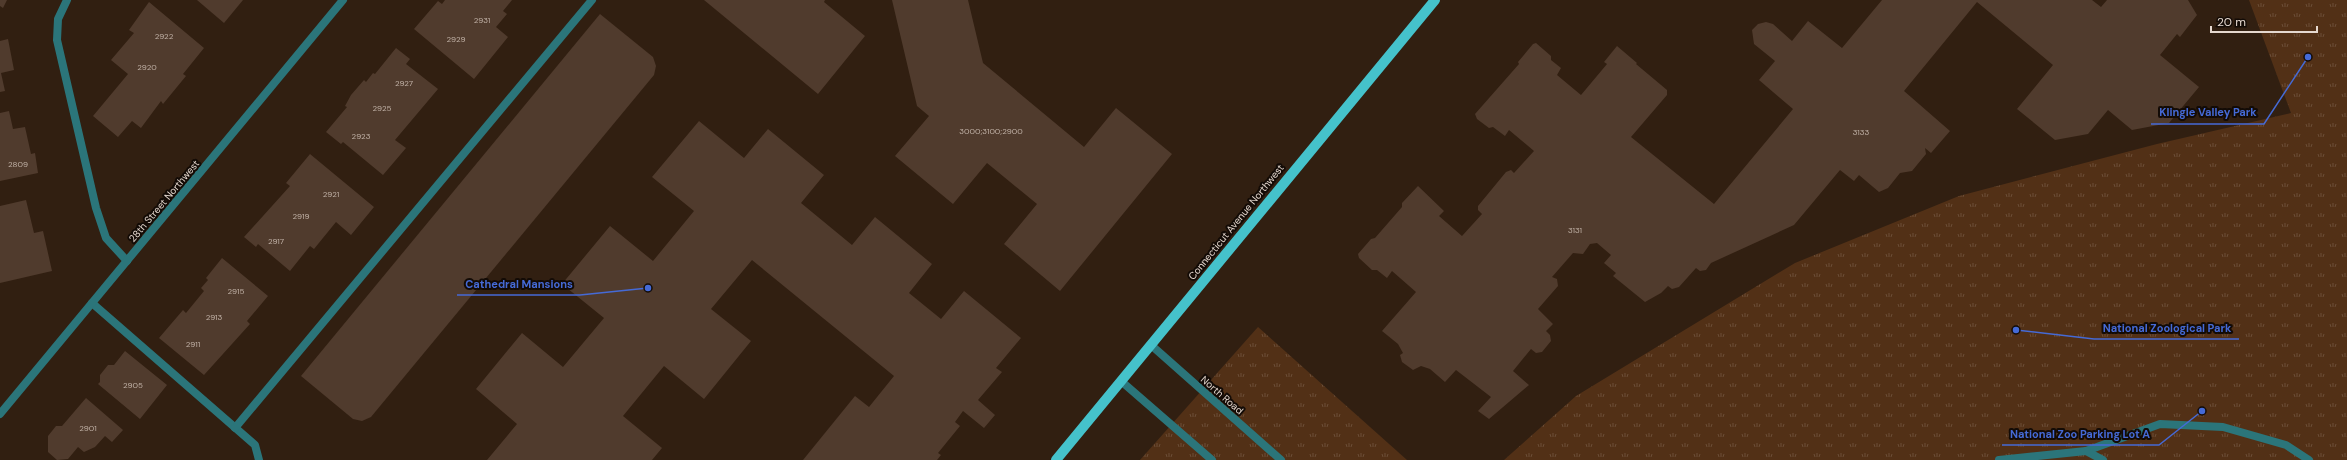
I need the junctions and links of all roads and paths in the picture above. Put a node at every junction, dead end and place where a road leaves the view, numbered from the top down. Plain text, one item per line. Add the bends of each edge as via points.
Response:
1 (67, 0) edge
2 (343, 0) edge
3 (592, 0) edge
4 (1435, 0) edge
5 (127, 260) junction
6 (92, 303) junction
7 (1151, 345) junction
8 (1121, 382) junction
9 (0, 414) edge
10 (235, 428) junction
11 (2086, 451) junction
12 (259, 460) edge
13 (1056, 460) edge
14 (1212, 460) edge
15 (1281, 460) edge
16 (1998, 460) edge
17 (2103, 460) edge
18 (2309, 460) edge

1 - 5 street via 58,19 56,40 96,208 106,238
2 - 5 street, 28th Street Northwest
3 - 10 street
4 - 7 main road, Connecticut Avenue Northwest
5 - 6 street, 28th Street Northwest
6 - 9 street, 28th Street Northwest
6 - 10 street
7 - 8 main road, Connecticut Avenue Northwest
7 - 15 street, North Road
8 - 13 main road, Connecticut Avenue Northwest
8 - 14 street
10 - 12 street via 255,445
11 - 16 street
11 - 17 street
11 - 18 street via 2160,424 2223,427 2286,445

